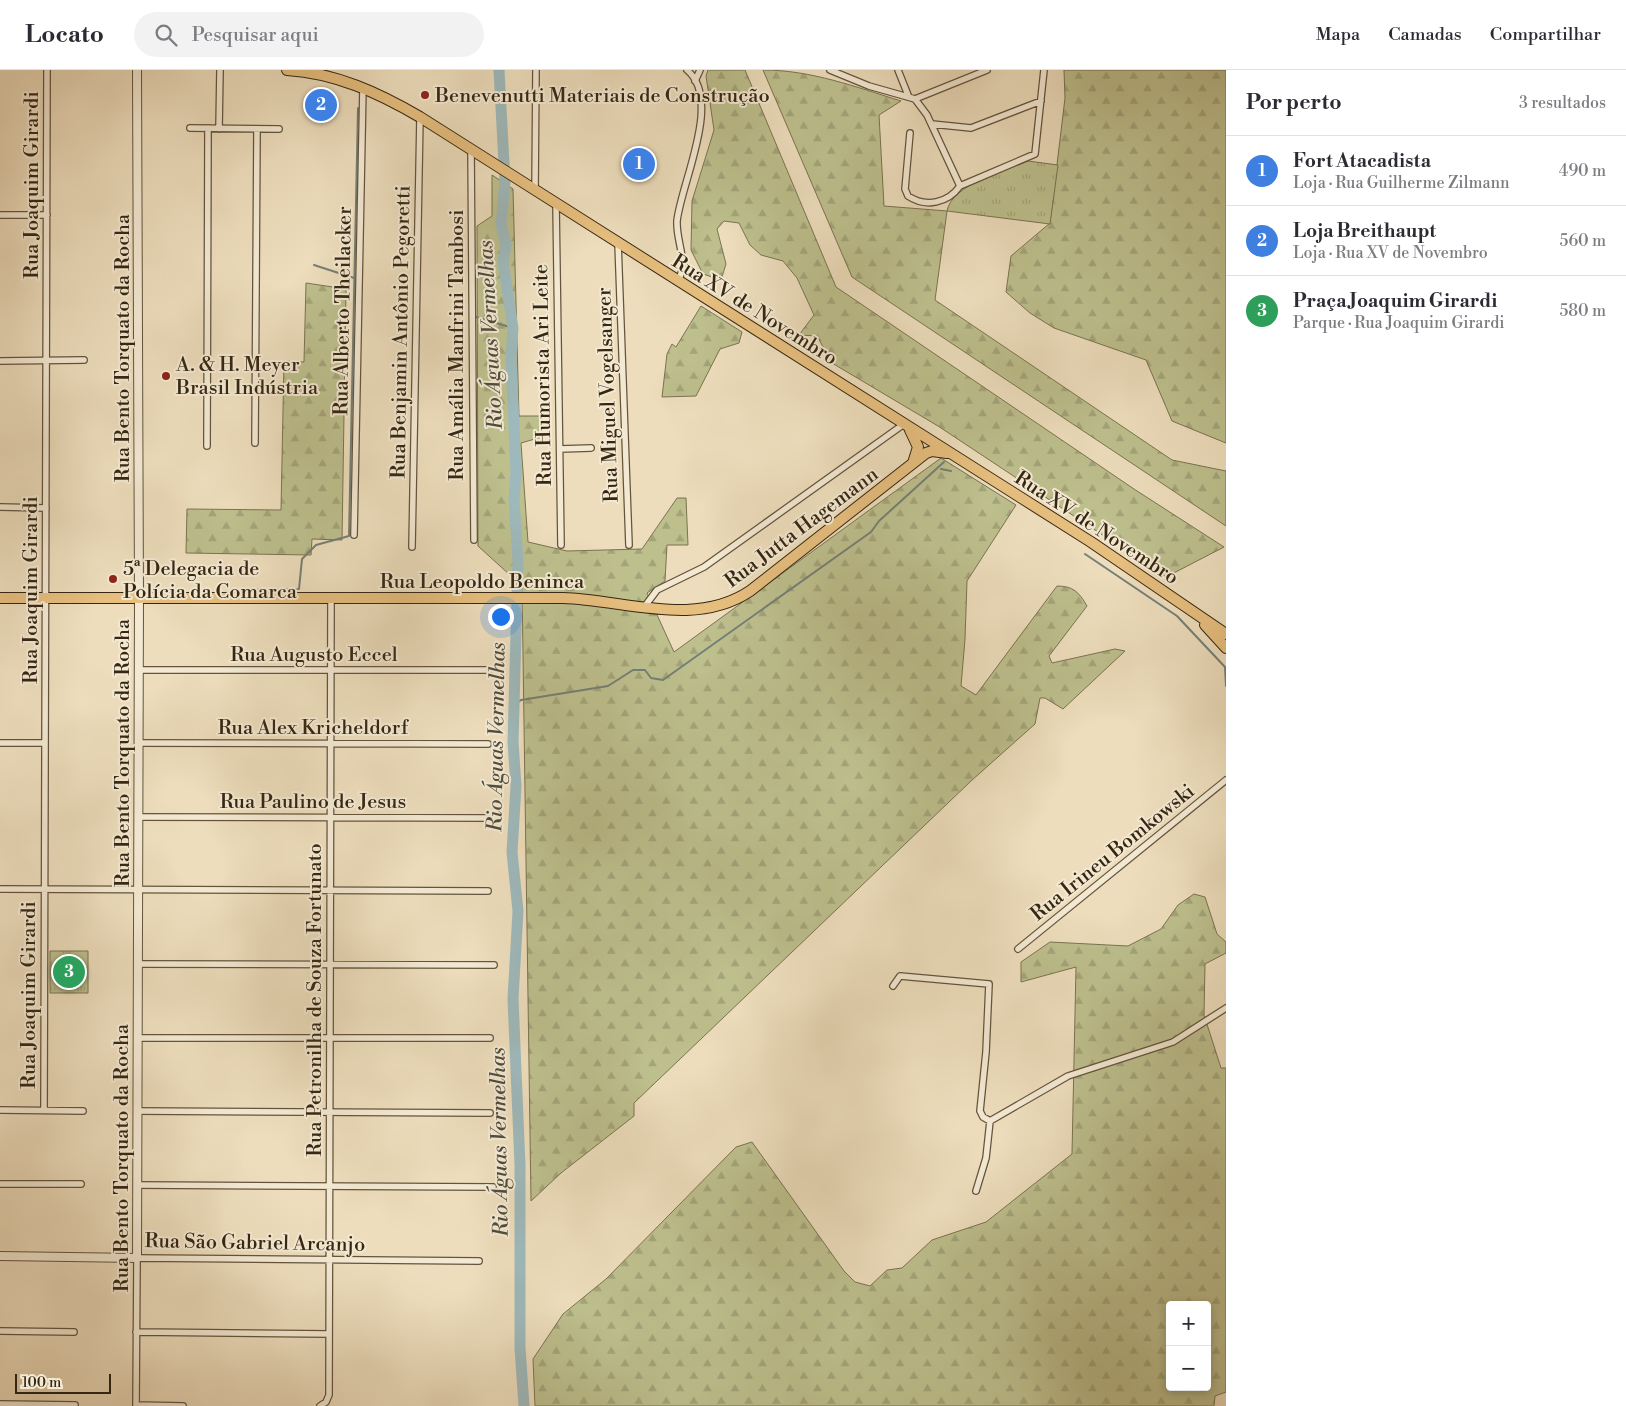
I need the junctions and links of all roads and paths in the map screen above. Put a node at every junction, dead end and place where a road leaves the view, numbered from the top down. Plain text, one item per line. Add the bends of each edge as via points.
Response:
1 (47, 70) edge
2 (137, 70) edge
3 (220, 70) edge
4 (287, 70) edge
5 (536, 70) edge
6 (687, 70) edge
7 (700, 70) edge
8 (830, 70) edge
9 (846, 70) edge
10 (898, 70) edge
11 (987, 70) edge
12 (1044, 70) edge
13 (312, 71) edge
14 (332, 73) edge
15 (849, 78) junction
16 (695, 81) junction
17 (363, 87) junction
18 (908, 95) junction
19 (914, 99) junction
20 (1041, 102) junction
21 (420, 117) junction
22 (932, 124) junction
23 (190, 128) dead end
24 (208, 128) junction
25 (219, 128) junction
26 (257, 129) junction
27 (279, 129) dead end
28 (910, 133) dead end
29 (471, 150) junction
30 (960, 186) junction
31 (536, 191) junction
32 (556, 204) junction
33 (47, 215) junction
34 (0, 216) edge
35 (618, 243) junction
36 (678, 281) junction
37 (46, 360) junction
38 (84, 360) dead end
39 (0, 361) edge
40 (904, 424) junction
41 (255, 443) dead end
42 (207, 446) dead end
43 (560, 448) junction
44 (591, 448) dead end
45 (951, 454) junction
46 (913, 463) junction
47 (0, 507) edge
48 (46, 508) junction
49 (354, 535) dead end
50 (474, 540) dead end
51 (561, 545) dead end
52 (628, 545) dead end
53 (412, 547) dead end
54 (0, 598) edge
55 (46, 598) junction
56 (139, 598) junction
57 (331, 598) junction
58 (645, 606) junction
59 (1191, 609) junction
60 (1226, 634) edge
61 (1226, 648) edge
62 (139, 670) junction
63 (331, 670) junction
64 (489, 670) dead end
65 (0, 743) edge
66 (45, 743) junction
67 (139, 743) junction
68 (331, 744) junction
69 (488, 744) dead end
70 (1226, 780) edge
71 (138, 817) junction
72 (331, 818) junction
73 (488, 818) dead end
74 (0, 889) edge
75 (45, 889) junction
76 (138, 890) junction
77 (330, 890) junction
78 (488, 891) dead end
79 (1018, 949) dead end
80 (138, 964) junction
81 (330, 965) junction
82 (494, 965) dead end
83 (893, 986) dead end
84 (1226, 1008) edge
85 (138, 1038) junction
86 (330, 1038) junction
87 (490, 1038) dead end
88 (0, 1110) edge
89 (44, 1110) junction
90 (83, 1111) dead end
91 (137, 1111) junction
92 (330, 1112) junction
93 (490, 1114) dead end
94 (990, 1121) junction
95 (0, 1184) edge
96 (81, 1184) dead end
97 (137, 1185) junction
98 (330, 1186) junction
99 (493, 1187) dead end
100 (976, 1191) dead end
101 (0, 1256) edge
102 (137, 1258) junction
103 (330, 1259) junction
104 (479, 1261) dead end
105 (0, 1331) edge
106 (74, 1332) dead end
107 (136, 1332) junction
108 (329, 1334) junction
109 (0, 1404) edge
110 (323, 1404) edge
111 (75, 1405) edge
112 (136, 1406) edge
113 (183, 1406) edge

1 - 33 street, Rua Joaquim Girardi
2 - 56 street, Rua Bento Torquato da Rocha
3 - 25 street
4 - 13 main road, Rua XV de Novembro
5 - 31 street
6 - 16 street
7 - 16 street
8 - 15 street
9 - 15 street
10 - 18 street
11 - 19 street
12 - 20 street
13 - 14 main road, Rua XV de Novembro
14 - 17 main road, Rua XV de Novembro
15 - 18 street
16 - 36 street via 700,100 700,120 678,214 684,266
17 - 21 main road, Rua XV de Novembro
17 - 49 street, Rua Alberto Theilacker
18 - 19 street
19 - 22 street
20 - 22 street via 972,128
20 - 30 street via 1035,154
21 - 29 main road, Rua XV de Novembro
21 - 53 street, Rua Benjamin Antônio Pegoretti
22 - 30 street
23 - 24 street
24 - 25 street
24 - 42 street
25 - 26 street
26 - 27 street
26 - 41 street
28 - 30 street via 908,196 921,202 936,202 951,196
29 - 31 main road, Rua XV de Novembro
29 - 50 street, Rua Amália Manfrini Tambosi
31 - 32 main road, Rua XV de Novembro
32 - 35 main road, Rua XV de Novembro
32 - 43 street, Rua Humorista Ari Leite
33 - 34 street
33 - 37 street, Rua Joaquim Girardi
35 - 36 main road, Rua XV de Novembro
35 - 52 street, Rua Miguel Vogelsanger
36 - 40 main road, Rua XV de Novembro
37 - 38 street
37 - 39 street
37 - 48 street, Rua Joaquim Girardi
40 - 45 main road, Rua XV de Novembro
40 - 46 main road via 917,443
40 - 58 street via 704,567 657,590
43 - 44 street
43 - 51 street, Rua Humorista Ari Leite
45 - 46 main road, Rua Jutta Hagemann via 932,451
45 - 59 main road, Rua XV de Novembro
46 - 58 main road, Rua Jutta Hagemann via 739,598 720,607 701,610
47 - 48 street
48 - 55 street, Rua Joaquim Girardi
54 - 55 main road, Rua Leopoldo Beninca
55 - 56 main road, Rua Leopoldo Beninca
55 - 66 street, Rua Joaquim Girardi
56 - 57 main road, Rua Leopoldo Beninca
56 - 62 street, Rua Bento Torquato da Rocha
57 - 58 main road, Rua Leopoldo Beninca via 583,599
57 - 63 street, Rua Petronilha de Souza Fortunato
59 - 60 main road, Rua XV de Novembro
59 - 61 main road, Rua XV de Novembro
62 - 63 street, Rua Augusto Eccel
62 - 67 street, Rua Bento Torquato da Rocha
63 - 64 street, Rua Augusto Eccel
63 - 68 street, Rua Petronilha de Souza Fortunato
65 - 66 street
66 - 75 street, Rua Joaquim Girardi
67 - 68 street, Rua Alex Kricheldorf
67 - 71 street, Rua Bento Torquato da Rocha
68 - 69 street, Rua Alex Kricheldorf
68 - 72 street, Rua Petronilha de Souza Fortunato
70 - 79 street, Rua Irineu Bomkowski
71 - 72 street, Rua Paulino de Jesus
71 - 76 street, Rua Bento Torquato da Rocha
72 - 73 street, Rua Paulino de Jesus
72 - 77 street, Rua Petronilha de Souza Fortunato
74 - 75 street
75 - 76 street
75 - 89 street, Rua Joaquim Girardi
76 - 77 street
76 - 80 street, Rua Bento Torquato da Rocha
77 - 78 street
77 - 81 street, Rua Petronilha de Souza Fortunato
80 - 81 street
80 - 85 street, Rua Bento Torquato da Rocha
81 - 82 street
81 - 86 street, Rua Petronilha de Souza Fortunato
83 - 94 street via 900,976 989,984 980,1111
84 - 94 street via 1173,1042 1068,1076
85 - 86 street
85 - 91 street, Rua Bento Torquato da Rocha
86 - 87 street
86 - 92 street, Rua Petronilha de Souza Fortunato
88 - 89 street
89 - 90 street
91 - 92 street
91 - 97 street, Rua Bento Torquato da Rocha
92 - 93 street
92 - 98 street, Rua Petronilha de Souza Fortunato
94 - 100 street via 986,1158
95 - 96 street
97 - 98 street
97 - 102 street, Rua Bento Torquato da Rocha
98 - 99 street
98 - 103 street, Rua Petronilha de Souza Fortunato
101 - 102 street, Rua São Gabriel Arcanjo
102 - 103 street, Rua São Gabriel Arcanjo
102 - 107 street, Rua Bento Torquato da Rocha
103 - 104 street, Rua São Gabriel Arcanjo
103 - 108 street, Rua Petronilha de Souza Fortunato
105 - 106 street
107 - 108 street
107 - 112 street, Rua Bento Torquato da Rocha
108 - 110 street, Rua Petronilha de Souza Fortunato via 329,1395
109 - 111 street
112 - 113 street

